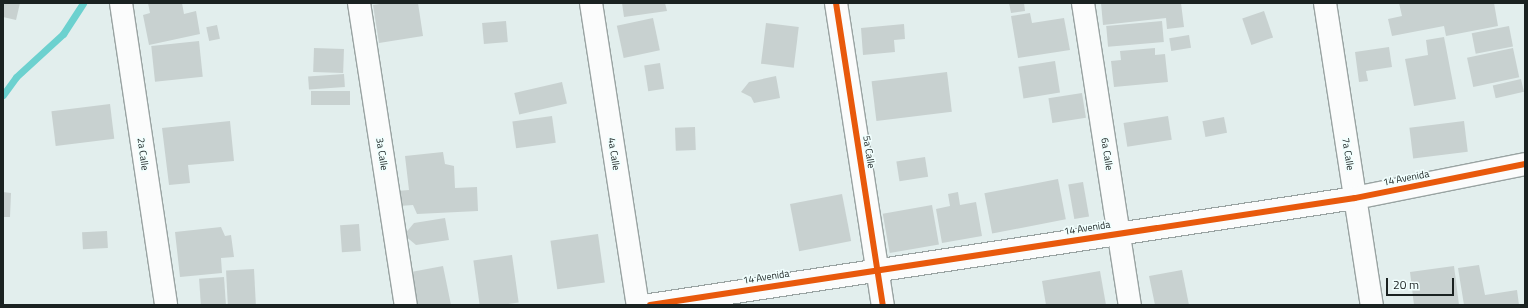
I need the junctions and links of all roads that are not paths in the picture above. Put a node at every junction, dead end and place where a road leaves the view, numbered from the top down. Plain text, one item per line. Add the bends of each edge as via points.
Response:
1 (121, 3) edge
2 (358, 3) edge
3 (590, 3) edge
4 (836, 3) edge
5 (1083, 3) edge
6 (1325, 3) edge
7 (1525, 164) edge
8 (1355, 198) junction
9 (1119, 234) junction
10 (877, 270) junction
11 (166, 305) edge
12 (406, 305) edge
13 (638, 305) edge
14 (650, 305) edge
15 (883, 305) edge
16 (1130, 305) edge
17 (1372, 305) edge

1 - 11 street, 2a Calle
2 - 12 street, 3a Calle
3 - 13 street, 4a Calle
4 - 10 street, 5a Calle
5 - 9 street, 6a Calle
6 - 8 street, 7a Calle
7 - 8 street, 14 Avenida
8 - 9 street, 14 Avenida
8 - 17 street, 7a Calle
9 - 10 street, 14 Avenida
9 - 16 street, 6a Calle
10 - 14 street, 14 Avenida
10 - 15 street, 5a Calle

